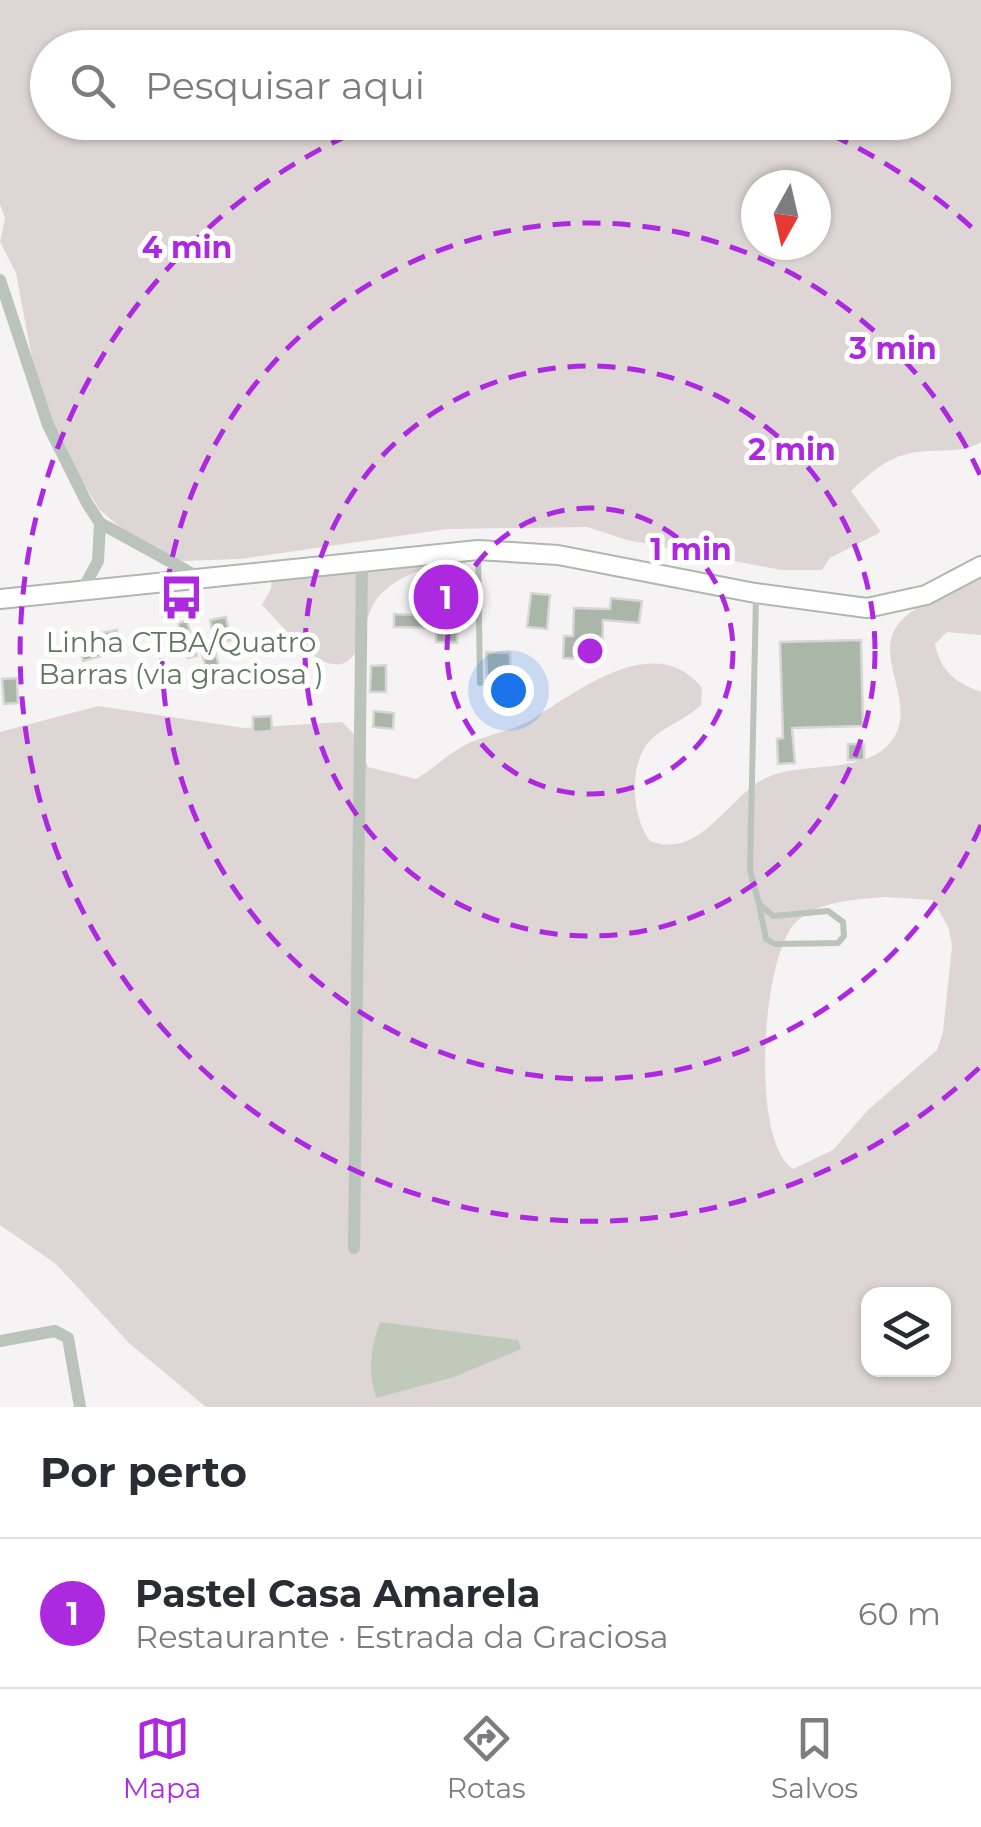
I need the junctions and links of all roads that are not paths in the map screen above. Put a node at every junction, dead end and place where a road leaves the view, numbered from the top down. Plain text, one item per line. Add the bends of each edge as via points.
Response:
1 (0, 280) edge
2 (100, 523) junction
3 (478, 550) junction
4 (362, 563) junction
5 (981, 566) edge
6 (205, 580) junction
7 (82, 591) junction
8 (755, 593) junction
9 (0, 600) edge
10 (480, 682) dead end
11 (759, 904) junction
12 (354, 1248) dead end
13 (0, 1341) edge
14 (80, 1407) edge

1 - 2 street via 48,425
2 - 6 street
2 - 7 street via 98,561
3 - 4 main road
3 - 8 main road via 558,555
3 - 10 lane
4 - 6 main road
4 - 12 street
5 - 8 main road via 897,604 866,608
6 - 7 main road
7 - 9 main road
8 - 11 lane via 750,870
11 - 11 lane via 766,938 775,944 838,944 844,936 837,914 773,916
13 - 14 street via 55,1331 68,1338

